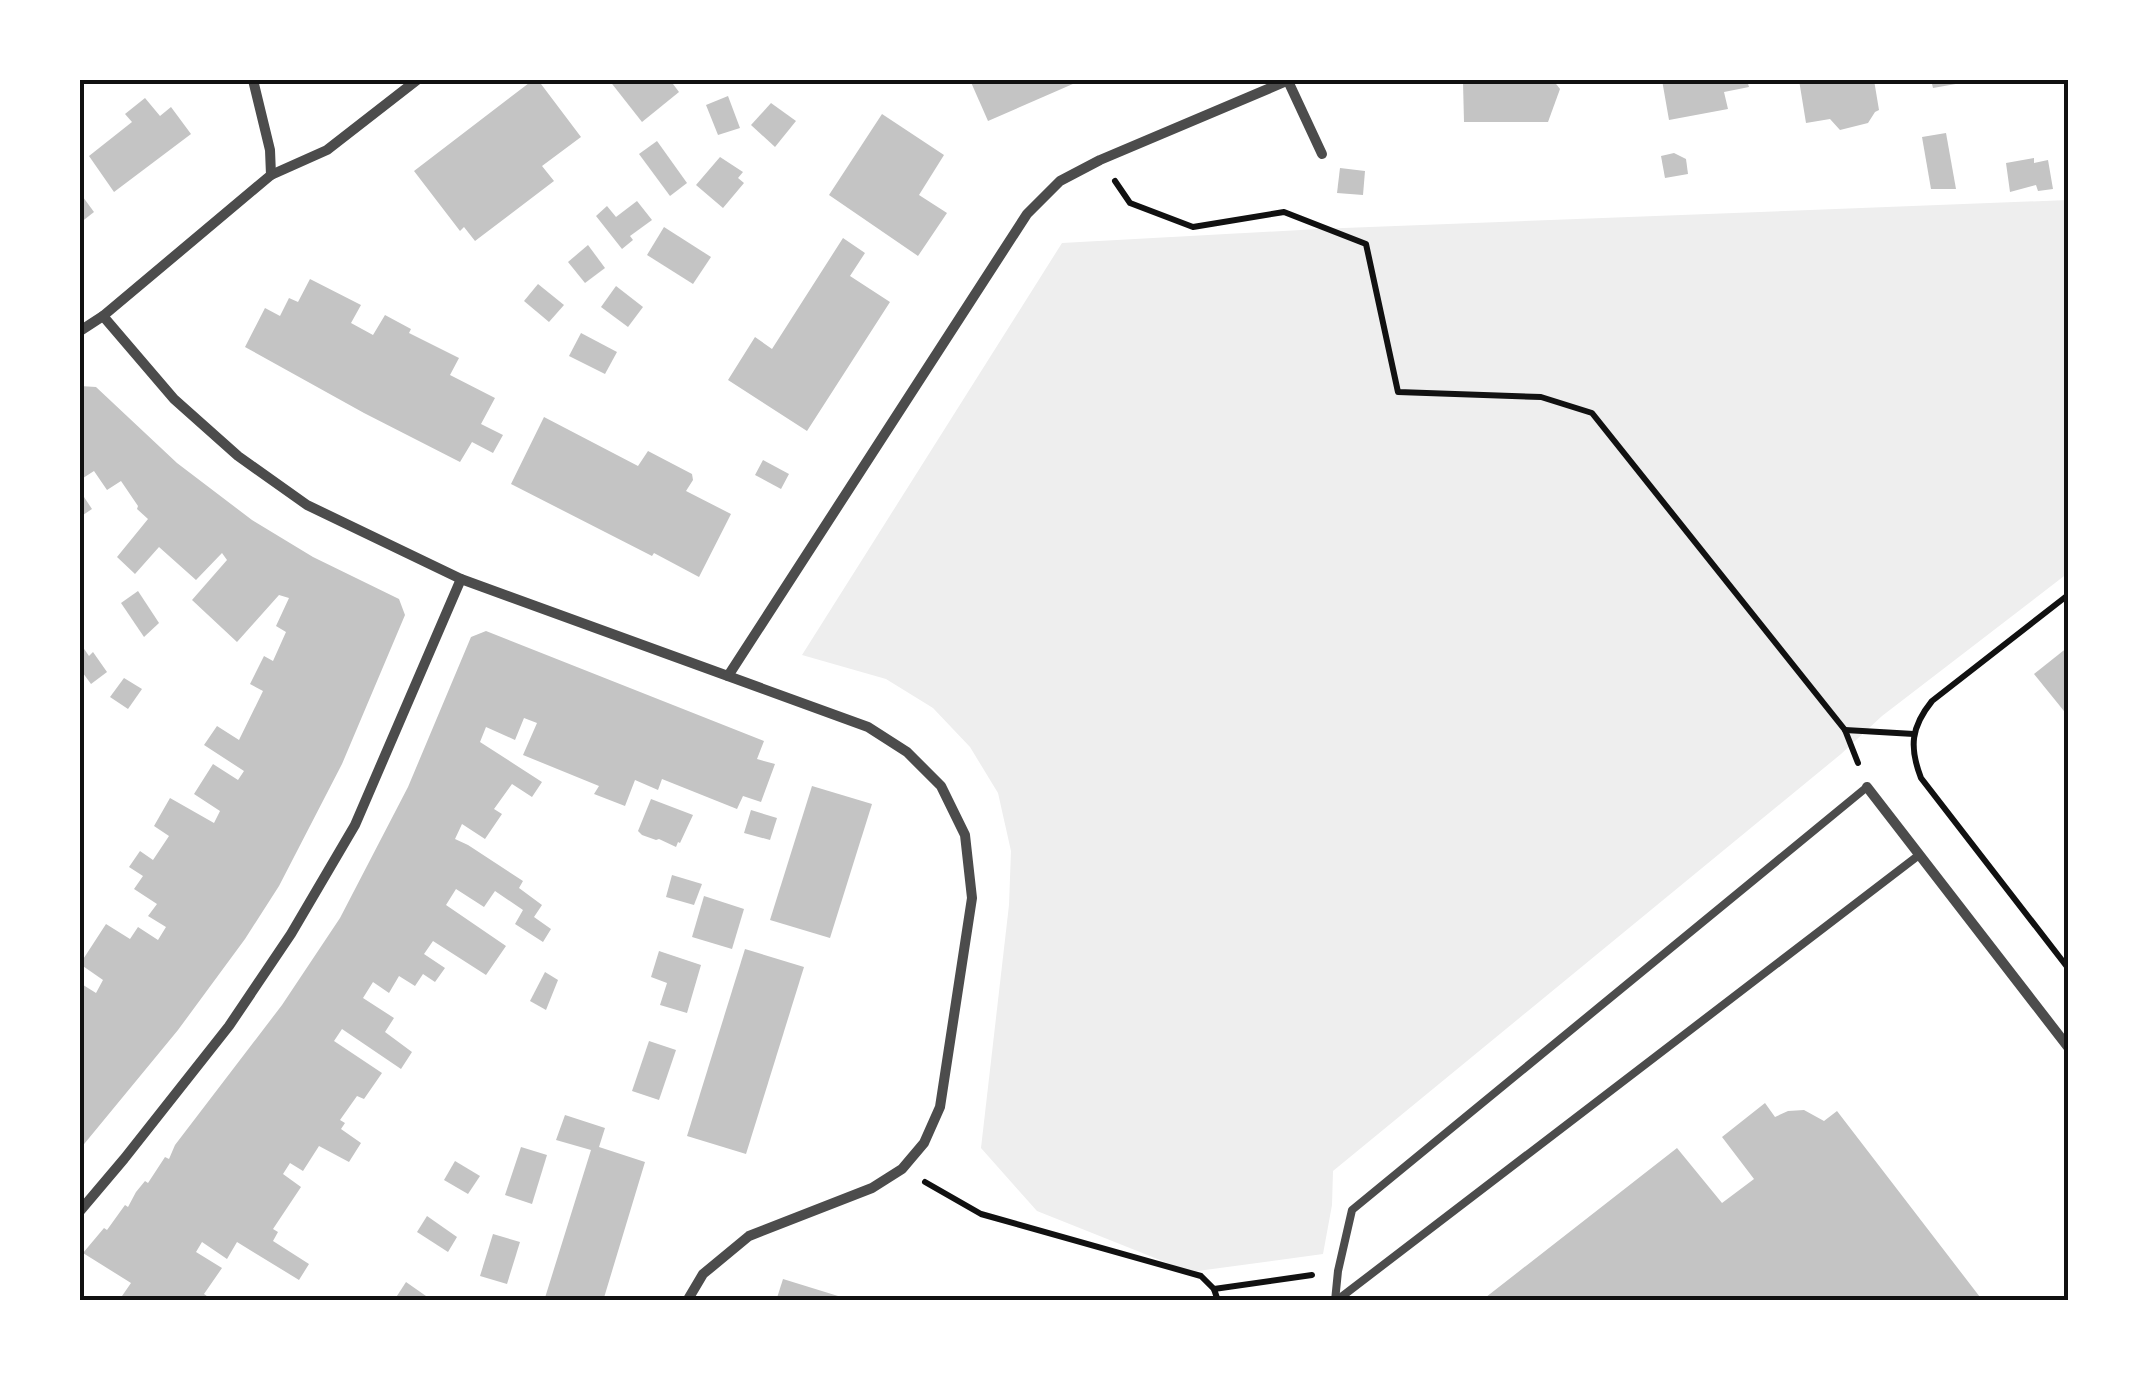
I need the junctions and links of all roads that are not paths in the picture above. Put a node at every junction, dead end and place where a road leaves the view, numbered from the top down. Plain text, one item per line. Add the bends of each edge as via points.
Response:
1 (253, 80) edge
2 (418, 80) edge
3 (1288, 80) edge
4 (1322, 154) dead end
5 (271, 176) junction
6 (103, 316) junction
7 (80, 331) edge
8 (462, 580) junction
9 (728, 676) junction
10 (1867, 787) joint
11 (1920, 855) junction
12 (2068, 1046) edge
13 (80, 1211) edge
14 (687, 1301) edge
15 (1335, 1301) edge

1 - 5 street
2 - 5 street via 327,150
3 - 4 street
3 - 9 street via 1100,160 1060,181 1027,214
5 - 6 street
6 - 7 street
6 - 8 street via 174,399 238,456 307,505
8 - 9 street
8 - 13 street via 355,825 291,934 229,1026
9 - 14 street via 868,726 907,752 941,786 965,834 972,898 940,1107 924,1143 902,1169 872,1188 749,1236 704,1274
10 - 11 street
10 - 15 lane via 1352,1210
11 - 12 street
11 - 15 lane

